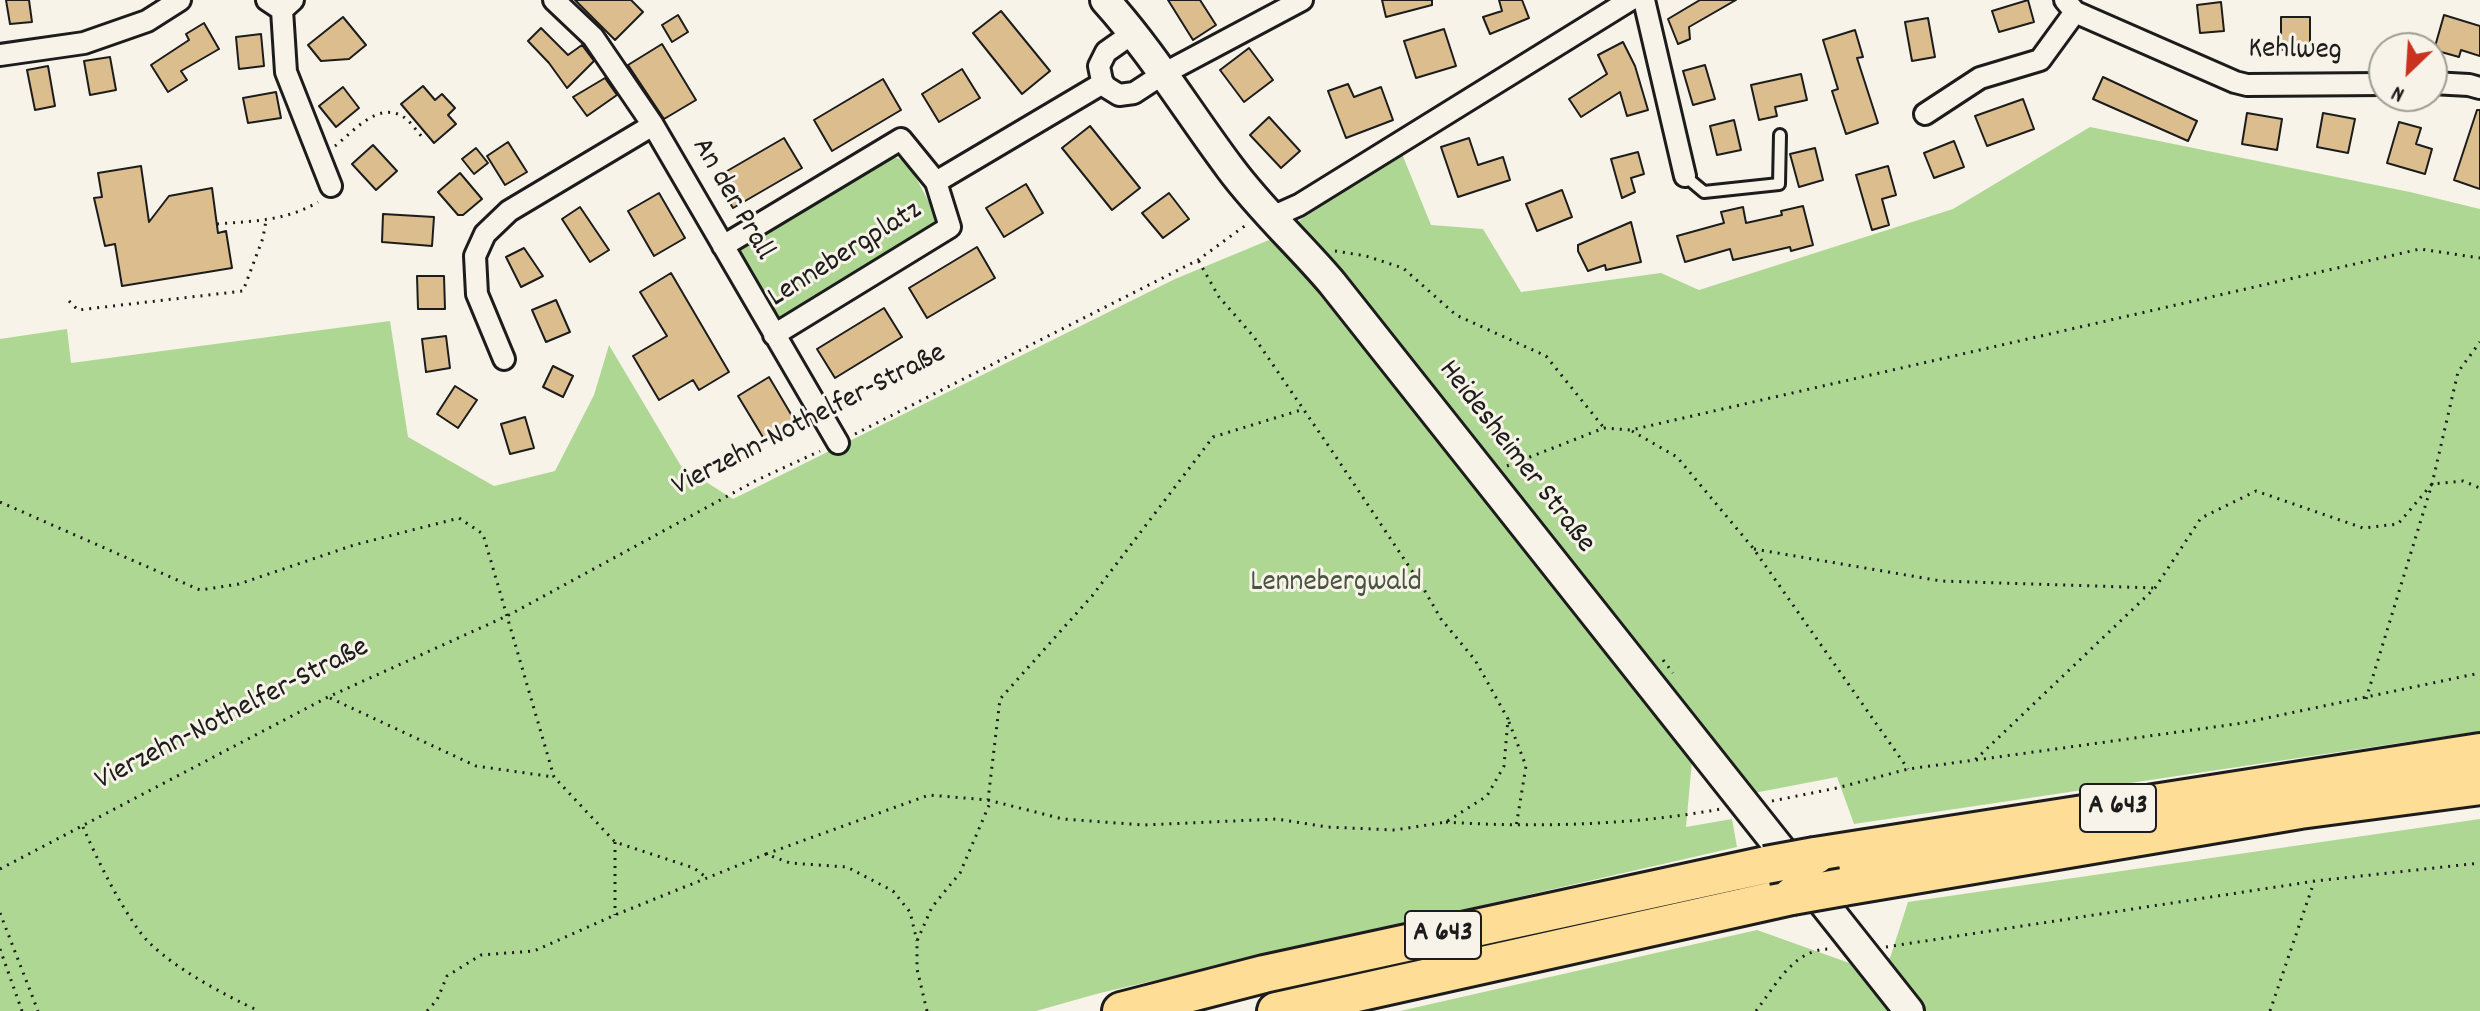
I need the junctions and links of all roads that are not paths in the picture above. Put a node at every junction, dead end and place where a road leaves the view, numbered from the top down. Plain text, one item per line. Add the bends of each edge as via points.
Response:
1 (180, 0) edge
2 (554, 0) edge
3 (1105, 0) edge
4 (1302, 0) edge
5 (1630, 0) edge
6 (1644, 0) edge
7 (281, 3) edge
8 (2070, 6) edge
9 (1133, 33) junction
10 (0, 55) edge
11 (1163, 74) junction
12 (1103, 83) junction
13 (2368, 84) edge
14 (2448, 84) edge
15 (2480, 88) edge
16 (1925, 114) dead end
17 (653, 125) junction
18 (1780, 135) dead end
19 (1685, 176) joint
20 (936, 182) junction
21 (331, 186) road end
22 (1272, 217) junction
23 (723, 246) junction
24 (774, 335) junction
25 (504, 359) dead end
26 (838, 443) road end
27 (2480, 752) edge
28 (2480, 786) edge
29 (1121, 1011) edge
30 (1276, 1011) edge
31 (1909, 1011) edge

1 - 10 street via 147,21 84,43
2 - 17 street, An der Prall via 593,37
3 - 9 main road
4 - 11 street
5 - 22 street
6 - 19 street
7 - 21 street via 286,72
8 - 13 street, Kehlweg via 2235,82
8 - 16 street, Kehlweg via 2040,60 1980,78
9 - 11 main road
9 - 12 street via 1102,58
11 - 12 street via 1127,95 1112,92
11 - 22 main road, Heidesheimer Straße
12 - 20 street, Lennebergplatz
14 - 15 street
17 - 23 street, An der Prall
17 - 25 street via 509,211 485,234 475,256 477,294
18 - 19 lane via 1779,184 1704,192
20 - 23 street, Lennebergplatz via 901,139
20 - 24 street, Lennebergplatz via 950,227
22 - 31 main road, Heidesheimer Straße via 1317,265 1484,473
23 - 24 street, An der Prall
24 - 26 street, An der Prall
27 - 29 highway, A 643, bridge via 1766,865 1264,974
28 - 30 highway, A 643, bridge via 2300,810 1792,896

